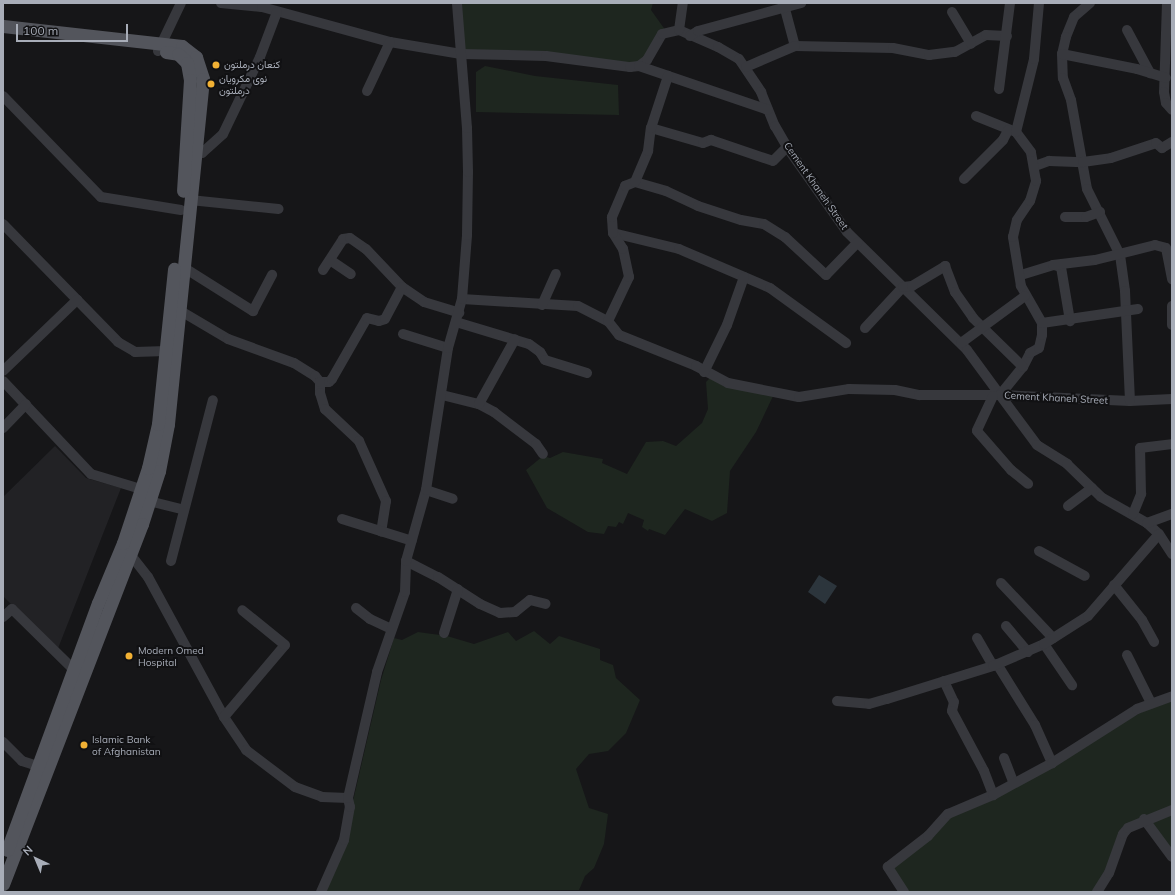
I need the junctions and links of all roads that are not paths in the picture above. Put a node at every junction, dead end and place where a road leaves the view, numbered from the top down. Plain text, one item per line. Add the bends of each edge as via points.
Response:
1 (221, 3) edge
2 (457, 3) edge
3 (683, 3) edge
4 (801, 3) edge
5 (1010, 3) edge
6 (1039, 3) edge
7 (1090, 3) edge
8 (1167, 3) edge
9 (184, 4) edge
10 (263, 5) edge
11 (785, 8) junction
12 (277, 12) junction
13 (952, 12) dead end
14 (3, 26) edge
15 (679, 30) junction
16 (1127, 30) dead end
17 (3, 32) edge
18 (690, 36) junction
19 (1007, 36) junction
20 (390, 42) junction
21 (971, 44) junction
22 (160, 46) junction
23 (795, 46) junction
24 (462, 54) junction
25 (1062, 54) junction
26 (640, 66) junction
27 (746, 67) junction
28 (1150, 74) junction
29 (668, 76) junction
30 (1166, 78) junction
31 (998, 88) dead end
32 (367, 91) dead end
33 (3, 96) edge
34 (768, 110) junction
35 (1172, 110) edge
36 (976, 116) dead end
37 (651, 128) junction
38 (1012, 131) junction
39 (1172, 142) edge
40 (787, 147) junction
41 (198, 150) junction
42 (1083, 162) junction
43 (1035, 166) junction
44 (964, 179) dead end
45 (635, 182) junction
46 (185, 205) junction
47 (280, 209) dead end
48 (1100, 212) junction
49 (1065, 217) dead end
50 (3, 224) edge
51 (613, 233) junction
52 (857, 243) junction
53 (1120, 255) junction
54 (330, 260) junction
55 (1053, 265) junction
56 (183, 267) junction
57 (323, 270) dead end
58 (351, 274) dead end
59 (556, 274) dead end
60 (272, 275) dead end
61 (1021, 275) junction
62 (744, 278) junction
63 (1172, 279) edge
64 (402, 287) junction
65 (903, 287) junction
66 (1025, 296) junction
67 (462, 299) junction
68 (77, 300) junction
69 (542, 305) junction
70 (1172, 306) edge
71 (1138, 309) dead end
72 (175, 310) junction
73 (1124, 310) junction
74 (457, 317) junction
75 (1070, 321) junction
76 (608, 322) junction
77 (1042, 323) junction
78 (1172, 325) edge
79 (983, 327) junction
80 (866, 328) dead end
81 (403, 334) dead end
82 (515, 339) junction
83 (846, 343) dead end
84 (961, 344) junction
85 (448, 348) junction
86 (166, 351) junction
87 (1023, 367) junction
88 (3, 371) edge
89 (704, 372) junction
90 (587, 373) dead end
91 (3, 381) edge
92 (320, 382) junction
93 (442, 395) junction
94 (997, 396) junction
95 (1172, 399) edge
96 (213, 400) dead end
97 (1130, 401) junction
98 (26, 404) junction
99 (479, 404) junction
100 (3, 428) edge
101 (1172, 444) edge
102 (543, 454) dead end
103 (1028, 484) dead end
104 (1092, 488) junction
105 (141, 489) junction
106 (426, 490) junction
107 (150, 498) junction
108 (453, 499) dead end
109 (1068, 506) dead end
110 (184, 510) junction
111 (1132, 514) junction
112 (1172, 514) edge
113 (342, 519) dead end
114 (1146, 523) junction
115 (381, 532) junction
116 (1158, 534) junction
117 (412, 541) junction
118 (1039, 551) dead end
119 (130, 554) junction
120 (1172, 554) edge
121 (171, 561) dead end
122 (406, 561) junction
123 (1085, 576) dead end
124 (1001, 583) dead end
125 (1114, 585) junction
126 (458, 589) junction
127 (546, 604) dead end
128 (356, 608) dead end
129 (242, 610) dead end
130 (3, 617) edge
131 (1006, 626) dead end
132 (391, 630) junction
133 (444, 633) dead end
134 (977, 638) dead end
135 (1053, 638) junction
136 (1154, 642) dead end
137 (1044, 644) junction
138 (1028, 652) junction
139 (1127, 655) dead end
140 (995, 665) junction
141 (75, 671) junction
142 (944, 681) junction
143 (1072, 685) dead end
144 (1172, 696) edge
145 (837, 701) dead end
146 (1151, 703) junction
147 (224, 717) junction
148 (3, 742) edge
149 (1004, 758) dead end
150 (1052, 763) junction
151 (42, 768) junction
152 (1013, 782) junction
153 (993, 795) junction
154 (348, 798) junction
155 (1172, 810) edge
156 (1144, 819) junction
157 (1172, 857) edge
158 (3, 861) edge
159 (3, 884) edge
160 (321, 892) edge
161 (904, 892) edge
162 (1097, 892) edge

1 - 10 street
2 - 24 street
3 - 15 street
4 - 11 street
5 - 19 street
6 - 38 street via 1034,59
7 - 25 street via 1074,17
8 - 30 street
9 - 22 street
10 - 12 street
11 - 18 street via 698,31
11 - 23 street
12 - 20 street
12 - 41 street via 260,57 223,134 202,153
13 - 21 street
14 - 22 main road
15 - 18 street, Cement Khaneh Street
15 - 26 street via 662,34
16 - 28 street
17 - 22 main road
18 - 27 street, Cement Khaneh Street via 718,47 739,59
19 - 21 street via 986,35
19 - 31 street
20 - 24 street
20 - 32 street
21 - 23 street via 955,52 929,55 892,48
22 - 41 main road via 182,46 196,57 201,67 203,79
22 - 46 main road via 178,54 187,62 190,80
23 - 27 street
24 - 26 street via 546,56 630,67
24 - 67 street via 468,172 467,236
25 - 28 street
25 - 42 street via 1063,78 1071,100
26 - 29 street
27 - 34 street, Cement Khaneh Street
28 - 30 street
29 - 34 street
29 - 37 street
30 - 35 street via 1166,103
33 - 46 street via 101,198
34 - 40 street, Cement Khaneh Street
36 - 38 street
37 - 40 street via 703,143 711,140 773,161
37 - 45 street via 648,151
38 - 43 street via 1031,152
38 - 44 street
39 - 42 street via 1162,148 1156,143 1111,158
40 - 52 street, Cement Khaneh Street via 823,200
41 - 46 main road
42 - 43 street via 1049,161
42 - 48 street via 1087,189
43 - 61 street via 1036,181 1030,201 1017,220 1013,237
45 - 51 street via 625,186 612,217
45 - 52 street via 666,191 705,208 764,224 785,237 826,275
46 - 47 street
46 - 56 main road
46 - 72 main road
48 - 49 street via 1086,217
48 - 53 street
50 - 68 street
51 - 62 street via 680,249
51 - 76 street via 623,249 629,277
52 - 65 street, Cement Khaneh Street
53 - 55 street
53 - 63 street via 1155,245 1166,248
53 - 73 street via 1125,291
54 - 57 street
54 - 58 street
54 - 64 street via 343,239 350,238 366,249
55 - 61 street
55 - 75 street via 1061,267
56 - 60 street via 253,311
56 - 72 main road
59 - 69 street
61 - 66 street via 1021,286
62 - 83 street via 770,288
62 - 89 street via 727,325
64 - 74 street via 424,302
64 - 92 street via 385,319 379,321 367,318 332,379
65 - 79 street via 912,286 945,266 955,292 973,318
65 - 80 street
65 - 84 street, Cement Khaneh Street
66 - 77 street
66 - 79 street
67 - 69 street
67 - 74 street
68 - 86 street via 118,342 135,352
68 - 88 street
69 - 76 street via 578,306
70 - 78 street
71 - 73 street
72 - 86 main road
72 - 92 street via 228,339 294,363
72 - 107 main road via 168,424 159,471
73 - 75 street
73 - 97 street
74 - 82 street
74 - 85 street
75 - 77 street
76 - 89 street via 619,335 696,366
77 - 87 street via 1039,348 1030,353
79 - 84 street
79 - 87 street
81 - 85 street
82 - 90 street via 540,352 545,360
82 - 99 street
84 - 94 street, Cement Khaneh Street
85 - 93 street
86 - 105 main road via 158,424
87 - 94 street
89 - 94 street via 728,383 799,397 849,389 895,390 919,395
91 - 98 street
92 - 115 street via 320,393 326,409 359,441 386,502
93 - 99 street
93 - 106 street
94 - 97 street, Cement Khaneh Street
94 - 103 street via 977,432 1011,470
94 - 104 street via 1037,445 1067,464
95 - 97 street, Cement Khaneh Street
96 - 110 street
98 - 100 street
98 - 105 street via 91,474
99 - 102 street via 494,412 536,444
101 - 111 street via 1140,448 1141,494
104 - 109 street
104 - 111 street via 1101,497
105 - 141 main road
106 - 108 street
106 - 117 street
107 - 110 street via 153,502
107 - 119 main road
110 - 121 street
111 - 114 street
112 - 114 street
113 - 115 street
114 - 116 street
115 - 117 street
116 - 120 street
116 - 125 street
117 - 122 street
118 - 123 street
119 - 147 street via 148,577
119 - 151 main road
122 - 126 street
122 - 132 street via 406,592
124 - 135 street
125 - 135 street via 1088,616
125 - 136 street via 1142,620
126 - 127 street via 480,604 500,613 515,612 530,600
126 - 133 street
128 - 132 street
129 - 147 street via 285,645
130 - 141 street via 12,609
131 - 138 street
132 - 154 street via 377,672
134 - 140 street
135 - 137 street
137 - 138 street
137 - 143 street
138 - 140 street
139 - 146 street
140 - 142 street
140 - 150 street via 1034,725
141 - 151 main road
142 - 145 street via 869,704
142 - 153 street via 954,702 952,711 984,771
144 - 146 street
146 - 150 street via 1137,709
147 - 154 street via 246,750 294,786 322,797
148 - 151 street via 22,761
149 - 152 street
150 - 152 street
151 - 158 main road
151 - 159 main road
152 - 153 street
153 - 161 street via 948,814 928,836 888,867
154 - 160 street via 350,807 344,840
155 - 156 street via 1156,818
156 - 157 street
156 - 162 street via 1123,834 1109,873

